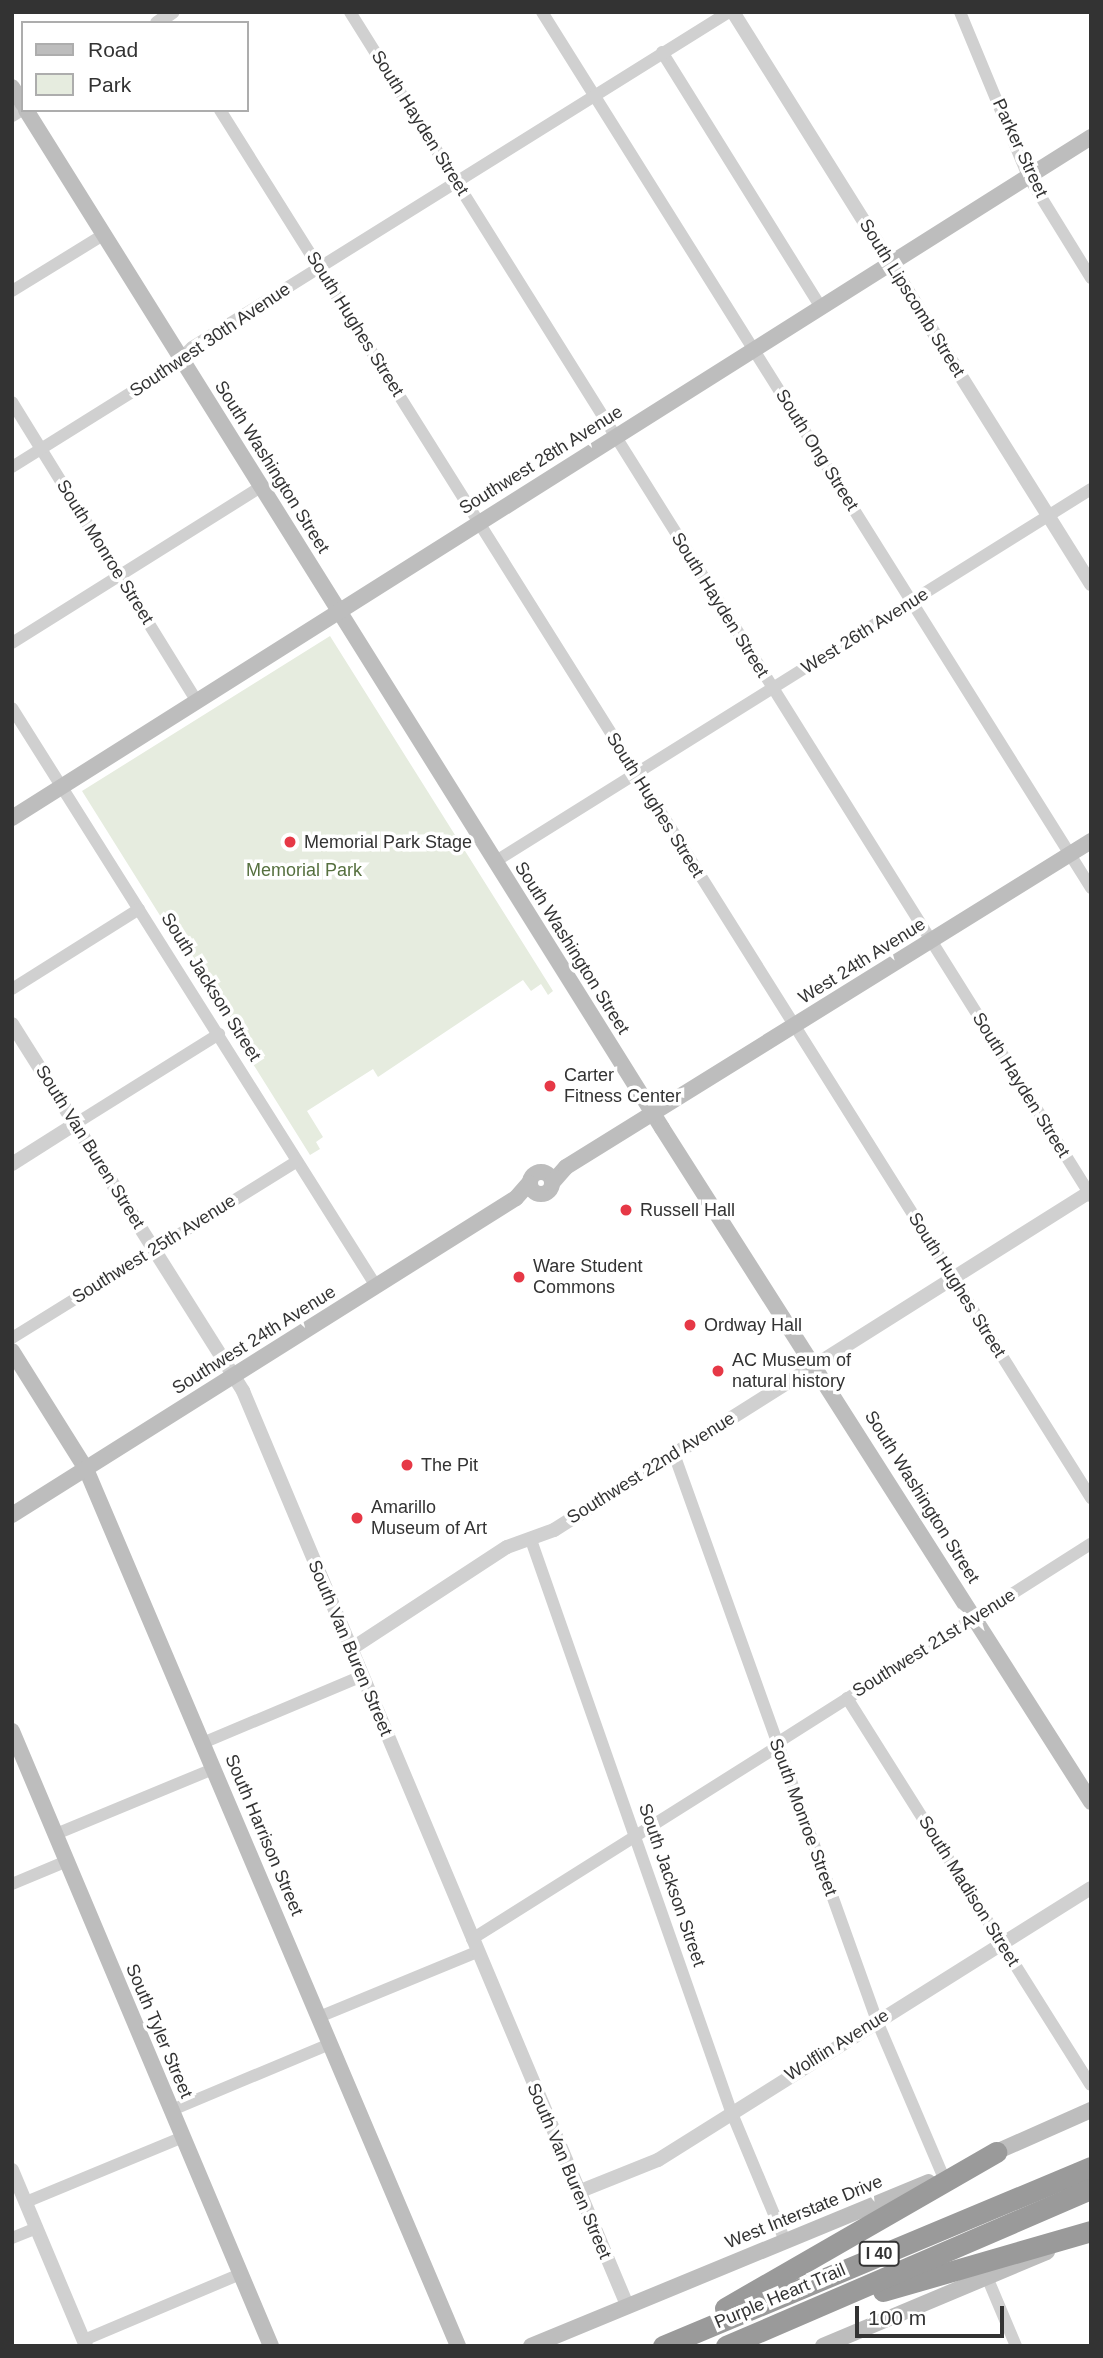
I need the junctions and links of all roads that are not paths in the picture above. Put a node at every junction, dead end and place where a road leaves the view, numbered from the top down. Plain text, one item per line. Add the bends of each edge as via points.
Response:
1 (351, 12) edge
2 (542, 12) edge
3 (731, 12) edge
4 (960, 12) edge
5 (662, 52) junction
6 (12, 87) edge
7 (595, 95) junction
8 (21, 103) edge
9 (26, 112) edge
10 (221, 112) edge
11 (1091, 136) edge
12 (1028, 176) junction
13 (457, 181) junction
14 (103, 235) junction
15 (890, 263) junction
16 (319, 268) junction
17 (1091, 278) edge
18 (12, 291) edge
19 (820, 306) junction
20 (754, 348) junction
21 (181, 358) junction
22 (12, 402) edge
23 (616, 436) junction
24 (41, 449) junction
25 (12, 467) edge
26 (262, 486) junction
27 (1091, 489) edge
28 (1048, 515) junction
29 (478, 522) junction
30 (119, 576) junction
31 (1091, 584) edge
32 (911, 603) junction
33 (340, 610) junction
34 (12, 643) edge
35 (772, 688) junction
36 (197, 701) junction
37 (12, 708) edge
38 (635, 773) junction
39 (61, 787) junction
40 (12, 818) edge
41 (1091, 841) edge
42 (1070, 854) junction
43 (496, 861) junction
44 (1091, 888) edge
45 (139, 909) junction
46 (931, 941) junction
47 (12, 989) edge
48 (12, 1024) edge
49 (792, 1027) junction
50 (219, 1034) junction
51 (653, 1114) junction
52 (75, 1124) junction
53 (297, 1161) junction
54 (12, 1164) edge
55 (1090, 1194) edge
56 (155, 1250) junction
57 (954, 1280) junction
58 (376, 1286) junction
59 (12, 1338) edge
60 (12, 1351) edge
61 (815, 1365) junction
62 (234, 1375) junction
63 (674, 1454) junction
64 (86, 1469) junction
65 (1091, 1498) edge
66 (12, 1515) edge
67 (531, 1540) junction
68 (1091, 1544) edge
69 (975, 1617) junction
70 (351, 1649) junction
71 (362, 1675) junction
72 (847, 1698) junction
73 (12, 1731) edge
74 (205, 1742) junction
75 (778, 1745) junction
76 (215, 1768) junction
77 (1091, 1802) edge
78 (56, 1834) junction
79 (635, 1837) junction
80 (67, 1861) junction
81 (12, 1884) edge
82 (1091, 1888) edge
83 (1002, 1943) junction
84 (475, 1945) junction
85 (319, 2017) junction
86 (877, 2021) junction
87 (330, 2044) junction
88 (1091, 2085) edge
89 (172, 2110) junction
90 (1091, 2110) edge
91 (730, 2111) junction
92 (183, 2137) junction
93 (996, 2152) junction
94 (1091, 2167) edge
95 (12, 2170) edge
96 (943, 2176) junction
97 (1091, 2189) edge
98 (578, 2192) junction
99 (26, 2202) junction
100 (37, 2228) junction
101 (1091, 2232) edge
102 (12, 2238) edge
103 (785, 2241) junction
104 (240, 2274) junction
105 (987, 2277) junction
106 (627, 2305) junction
107 (755, 2333) junction
108 (85, 2343) edge
109 (666, 2344) edge
110 (827, 2345) edge
111 (271, 2346) edge
112 (458, 2346) edge
113 (531, 2346) edge
114 (726, 2346) edge
115 (1016, 2346) edge

1 - 13 street, South Hayden Street
2 - 7 street, South Ong Street
3 - 5 street, Southwest 30th Avenue
3 - 15 street, South Lipscomb Street
4 - 12 street, Parker Street
5 - 7 street, Southwest 30th Avenue
5 - 19 street
6 - 8 main road, South Washington Street
7 - 13 street, Southwest 30th Avenue
7 - 20 street, South Ong Street
9 - 14 main road, South Washington Street
10 - 16 street, South Hughes Street
11 - 12 main road, Southwest 28th Avenue
12 - 15 main road, Southwest 28th Avenue
12 - 17 street, Parker Street
13 - 16 street, Southwest 30th Avenue
13 - 23 street, South Hayden Street
14 - 18 street
14 - 21 main road, South Washington Street
15 - 19 main road, Southwest 28th Avenue
15 - 28 street, South Lipscomb Street
16 - 21 street, Southwest 30th Avenue
16 - 29 street, South Hughes Street
19 - 20 main road, Southwest 28th Avenue
20 - 23 main road, Southwest 28th Avenue
20 - 32 street, South Ong Street
21 - 24 street, Southwest 30th Avenue
21 - 26 main road, South Washington Street
22 - 24 street, South Monroe Street
23 - 29 main road, Southwest 28th Avenue
23 - 35 street, South Hayden Street
24 - 25 street, Southwest 30th Avenue
24 - 30 street, South Monroe Street
26 - 30 street
26 - 33 main road, South Washington Street
27 - 28 street, West 26th Avenue
28 - 31 street, South Lipscomb Street
28 - 32 street, West 26th Avenue
29 - 33 main road, Southwest 28th Avenue
29 - 38 street, South Hughes Street
30 - 34 street
30 - 36 street, South Monroe Street
32 - 35 street, West 26th Avenue
32 - 42 street, South Ong Street
33 - 36 main road, Southwest 28th Avenue
33 - 43 main road, South Washington Street
35 - 38 street, West 26th Avenue
35 - 46 street, South Hayden Street
36 - 39 main road, Southwest 28th Avenue
37 - 39 street, South Jackson Street
38 - 43 street, West 26th Avenue
38 - 49 street, South Hughes Street
39 - 40 main road, Southwest 28th Avenue
39 - 45 street, South Jackson Street
41 - 42 main road, West 24th Avenue
42 - 44 street, South Ong Street
42 - 46 main road, West 24th Avenue
43 - 51 main road, South Washington Street
45 - 47 street
45 - 50 street, South Jackson Street
46 - 49 main road, West 24th Avenue
46 - 55 street, South Hayden Street
48 - 52 street, South Van Buren Street
49 - 51 main road, West 24th Avenue
49 - 57 street, South Hughes Street
50 - 52 street
50 - 53 street, South Jackson Street
51 - 58 main road, Southwest 24th Avenue via 539,1180
51 - 61 main road, South Washington Street
52 - 54 street
52 - 56 street, South Van Buren Street
53 - 56 street, Southwest 25th Avenue
53 - 58 street, South Jackson Street
55 - 57 street, Southwest 22nd Avenue
56 - 59 street, Southwest 25th Avenue
56 - 62 street, South Van Buren Street
57 - 61 street, Southwest 22nd Avenue
57 - 65 street, South Hughes Street
58 - 62 main road, Southwest 24th Avenue
60 - 64 main road, South Harrison Street
61 - 63 street, Southwest 22nd Avenue
61 - 69 main road, South Washington Street
62 - 64 main road, Southwest 24th Avenue
62 - 70 street, South Van Buren Street
63 - 67 street, Southwest 22nd Avenue
63 - 75 street, South Monroe Street
64 - 66 main road, Southwest 24th Avenue
64 - 74 main road, South Harrison Street
67 - 70 street, Southwest 22nd Avenue via 507,1547
67 - 79 street, South Jackson Street
68 - 69 street, Southwest 21st Avenue
69 - 72 street, Southwest 21st Avenue
69 - 77 main road, South Washington Street
70 - 71 street, South Van Buren Street
71 - 74 street
71 - 84 street, South Van Buren Street
72 - 75 street, Southwest 21st Avenue
72 - 83 street, South Madison Street
73 - 78 main road, South Tyler Street
74 - 76 main road, South Harrison Street
75 - 79 street, Southwest 21st Avenue
75 - 86 street, South Monroe Street
76 - 78 street
76 - 85 main road, South Harrison Street
78 - 80 main road, South Tyler Street
79 - 84 street, Southwest 21st Avenue
79 - 91 street, South Jackson Street
80 - 81 street
80 - 89 main road, South Tyler Street
82 - 83 street, Wolflin Avenue
83 - 86 street, Wolflin Avenue
83 - 88 street, South Madison Street
84 - 85 street, Southwest 21st Avenue
84 - 98 street, South Van Buren Street
85 - 87 main road, South Harrison Street
86 - 91 street, Wolflin Avenue
86 - 96 street, South Monroe Street
87 - 89 street
87 - 112 main road, South Harrison Street
89 - 92 main road, South Tyler Street
90 - 93 main road, West Interstate Drive
91 - 98 street, Wolflin Avenue via 657,2160
91 - 103 street, South Jackson Street
92 - 99 street
92 - 104 main road, South Tyler Street
93 - 96 main road, West Interstate Drive
93 - 109 highway
94 - 109 highway, Purple Heart Trail / I 40
95 - 99 street
96 - 103 main road, West Interstate Drive
97 - 107 highway, Purple Heart Trail / I 40
98 - 106 street, South Van Buren Street
99 - 100 street
100 - 102 street
100 - 108 street
101 - 105 main road
101 - 107 highway via 970,2263
103 - 106 main road, West Interstate Drive
104 - 108 street
104 - 111 main road, South Tyler Street
105 - 110 main road
105 - 115 street
106 - 113 main road, West Interstate Drive
107 - 114 highway, Purple Heart Trail / I 40

